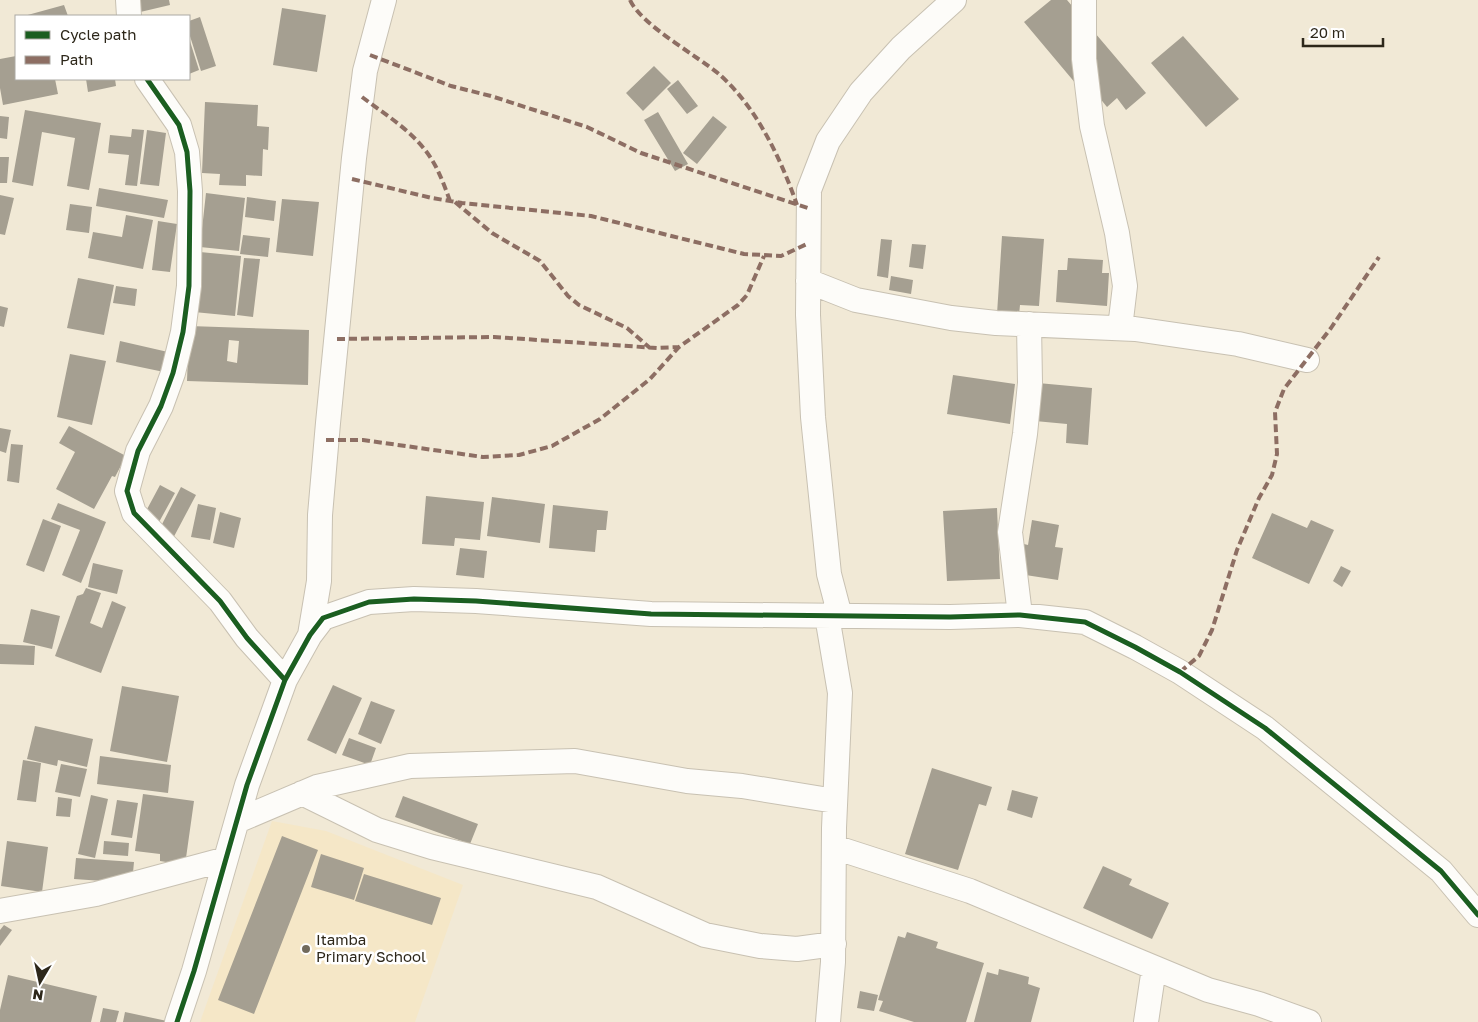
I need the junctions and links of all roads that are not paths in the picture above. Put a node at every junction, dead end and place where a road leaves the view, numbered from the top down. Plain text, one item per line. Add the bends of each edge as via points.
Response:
1 (128, 0) edge
2 (384, 0) edge
3 (954, 0) edge
4 (1084, 0) edge
5 (129, 15) edge
6 (148, 80) edge
7 (808, 281) junction
8 (1029, 324) junction
9 (1120, 328) junction
10 (1307, 360) dead end
11 (1020, 615) junction
12 (834, 616) junction
13 (310, 635) junction
14 (285, 680) junction
15 (302, 794) junction
16 (835, 801) junction
17 (237, 820) junction
18 (834, 847) junction
19 (226, 859) junction
20 (0, 911) edge
21 (1478, 915) edge
22 (834, 944) junction
23 (1154, 968) junction
24 (177, 1022) edge
25 (828, 1022) edge
26 (1146, 1022) edge
27 (1309, 1022) edge

1 - 5 street
2 - 13 street via 366,71 353,172 320,515 319,581
3 - 7 street via 901,48 861,92 828,140 809,190
4 - 9 street via 1084,58 1092,126 1117,233 1125,286
6 - 14 street via 179,125 187,152 190,286 173,373 161,406 138,450 127,491 134,513 220,601 247,638
7 - 8 street via 856,300 906,311
7 - 12 street via 813,417
8 - 9 street
8 - 11 street via 1030,383 1026,434 1010,532
9 - 10 street via 1238,344
11 - 12 street
11 - 21 street via 1085,622 1188,677 1265,728 1346,792 1441,871
12 - 13 street via 651,614 414,599 369,602 323,618
12 - 16 street via 840,693
13 - 14 street
14 - 17 street
15 - 16 street via 317,787 410,766 575,761 687,781
15 - 17 street
15 - 22 street via 377,830 442,850 597,887 705,934 760,946 797,949
16 - 18 street
17 - 19 street
18 - 22 street
18 - 23 street via 970,891
19 - 20 street via 96,894
19 - 24 street
22 - 25 street
23 - 26 street
23 - 27 street via 1208,990

